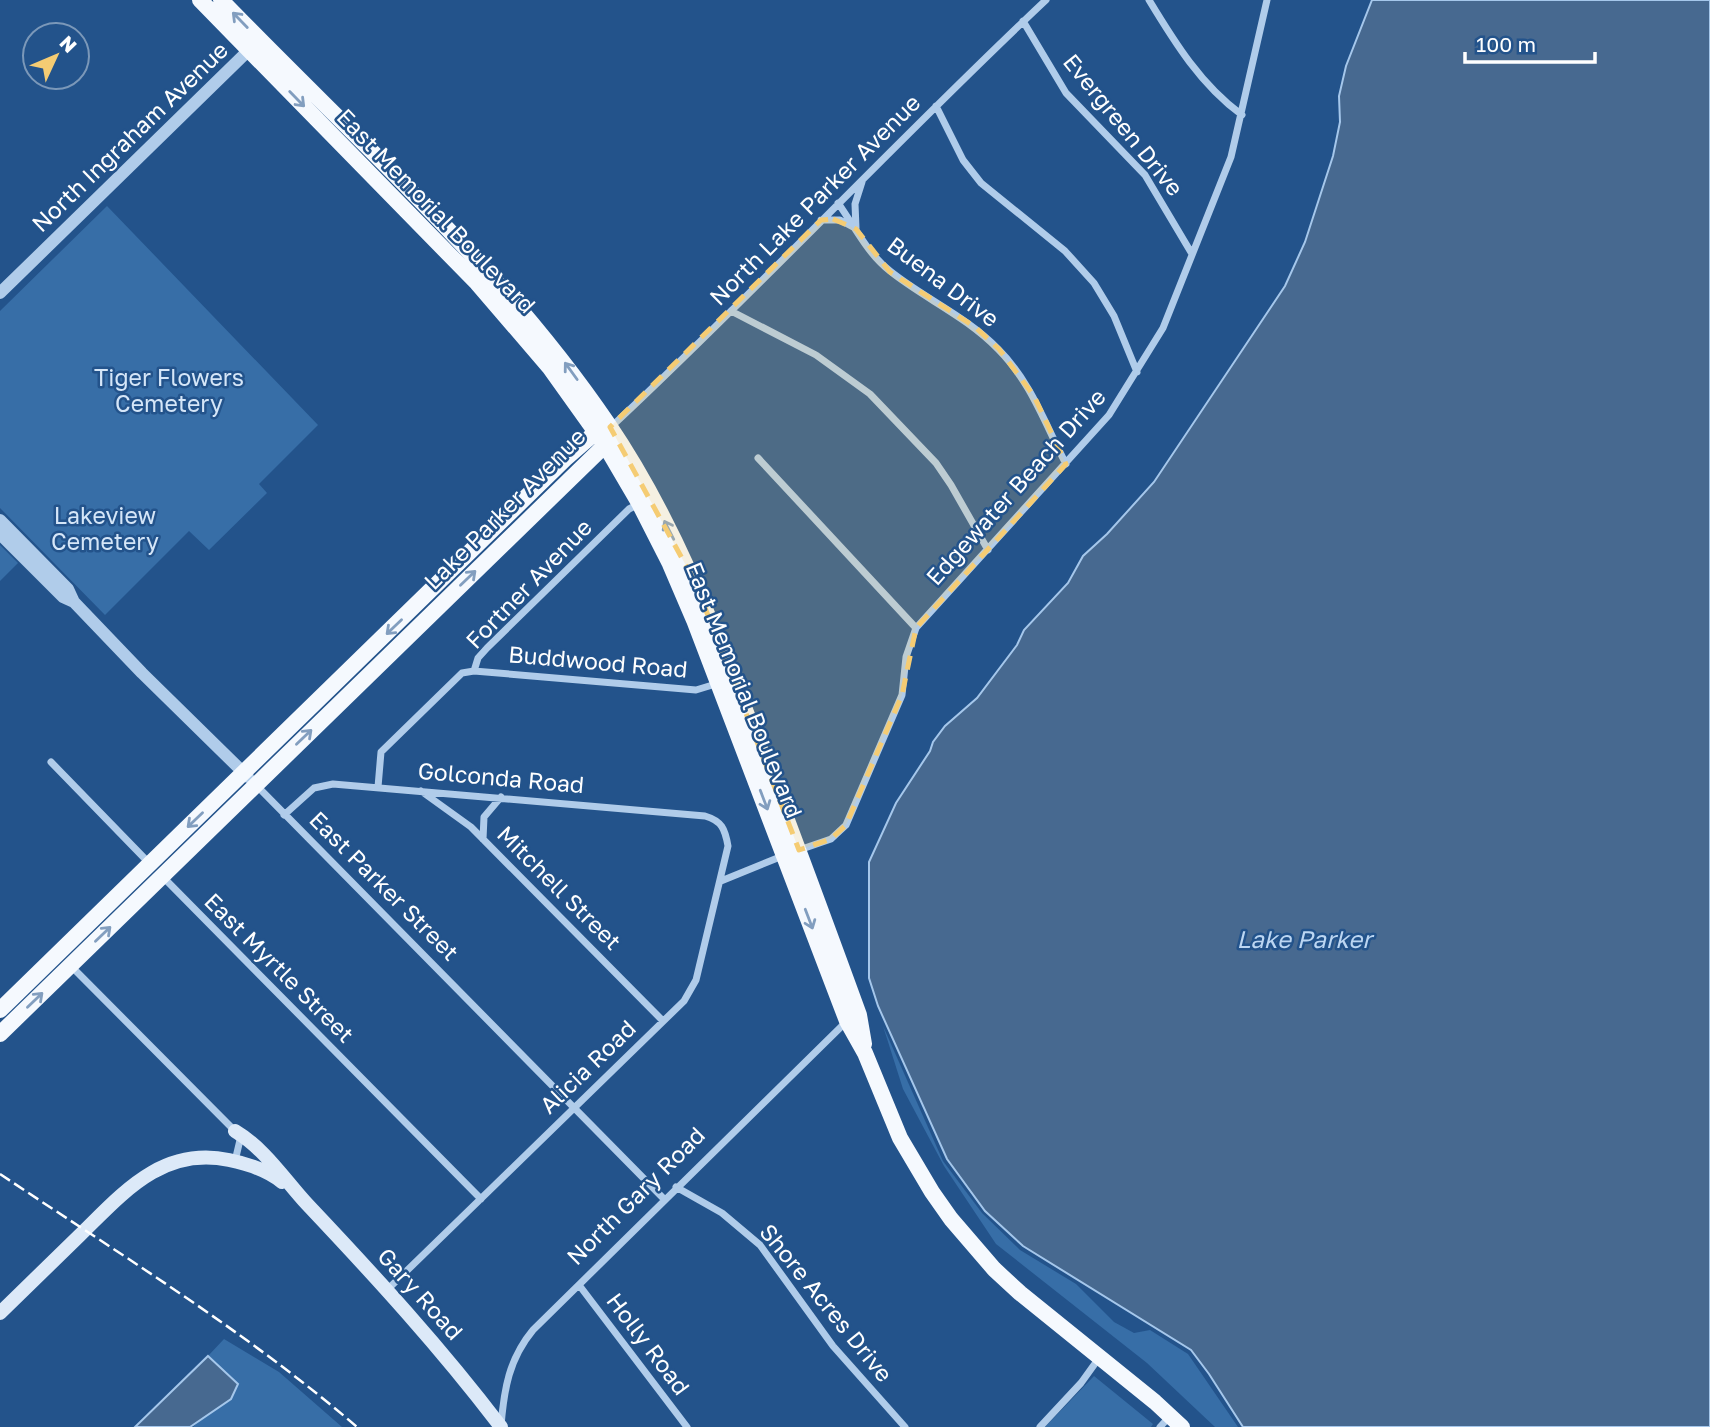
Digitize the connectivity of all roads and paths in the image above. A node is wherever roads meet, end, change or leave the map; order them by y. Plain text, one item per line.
1 (200, 0) edge
2 (221, 0) edge
3 (1046, 0) edge
4 (1149, 0) edge
5 (1267, 0) edge
6 (1023, 21) junction
7 (254, 45) junction
8 (936, 106) junction
9 (1242, 116) junction
10 (863, 177) junction
11 (400, 204) junction
12 (838, 204) junction
13 (436, 218) junction
14 (821, 220) junction
15 (856, 229) junction
16 (1192, 254) junction
17 (0, 293) edge
18 (731, 311) junction
19 (1137, 372) junction
20 (573, 399) junction
21 (604, 435) junction
22 (758, 458) dead end
23 (565, 459) junction
24 (1066, 464) junction
25 (639, 503) junction
26 (0, 520) edge
27 (0, 534) edge
28 (988, 550) junction
29 (74, 602) junction
30 (916, 628) junction
31 (474, 671) junction
32 (719, 683) junction
33 (51, 762) dead end
34 (250, 779) junction
35 (377, 787) junction
36 (420, 790) junction
37 (501, 797) junction
38 (284, 815) junction
39 (722, 825) joint
40 (484, 839) junction
41 (792, 853) junction
42 (150, 864) junction
43 (162, 876) junction
44 (721, 880) junction
45 (58, 953) junction
46 (71, 965) junction
47 (0, 1010) edge
48 (663, 1021) junction
49 (847, 1021) junction
50 (0, 1034) edge
51 (864, 1048) junction
52 (573, 1108) junction
53 (235, 1131) junction
54 (235, 1161) junction
55 (676, 1187) junction
56 (300, 1196) junction
57 (481, 1199) junction
58 (664, 1199) junction
59 (579, 1284) junction
60 (387, 1290) junction
61 (0, 1313) edge
62 (1099, 1357) junction
63 (1171, 1423) edge
64 (501, 1427) edge
65 (687, 1427) edge
66 (905, 1427) edge
67 (1040, 1427) edge

1 - 7 main road, East Memorial Boulevard
7 -> 2 main road, East Memorial Boulevard
3 - 6 street, North Lake Parker Avenue
4 - 9 street
5 - 9 street, Edgewater Beach Drive
6 - 8 street, North Lake Parker Avenue
6 - 16 street, Evergreen Drive
7 -> 11 main road, East Memorial Boulevard
7 - 13 main road, East Memorial Boulevard
7 - 17 street, North Ingraham Avenue
8 - 10 street, North Lake Parker Avenue
8 - 19 street
9 - 16 street, Edgewater Beach Drive
10 - 12 street, North Lake Parker Avenue
10 - 15 street
11 - 13 main road
11 - 20 main road, East Memorial Boulevard
12 - 14 street, North Lake Parker Avenue
12 - 15 street, Buena Drive
21 -> 13 main road, East Memorial Boulevard
14 - 15 street
14 - 18 street, North Lake Parker Avenue
15 - 24 street, Buena Drive
16 - 19 street, Edgewater Beach Drive
18 - 21 street, North Lake Parker Avenue
18 - 28 street
19 - 24 street, Edgewater Beach Drive
20 - 21 main road, East Memorial Boulevard
20 - 23 main road
21 - 23 main road, Lake Parker Avenue
21 - 25 main road, East Memorial Boulevard
34 -> 21 main road, Lake Parker Avenue
41 -> 21 main road, East Memorial Boulevard
22 - 30 street
23 -> 34 main road, Lake Parker Avenue
24 - 28 street, Edgewater Beach Drive
25 - 31 street, Fortner Avenue
25 - 32 main road, East Memorial Boulevard
26 - 29 street, East Parker Street
27 - 29 street, East Parker Street
28 - 30 street, Edgewater Beach Drive
29 - 34 street, East Parker Street
30 - 41 street, Edgewater Beach Drive
31 - 32 street, Buddwood Road
31 - 35 street, Fortner Avenue
32 -> 41 main road, East Memorial Boulevard
33 - 42 street, East Myrtle Street
34 - 38 street, East Parker Street
34 -> 42 main road, Lake Parker Avenue
34 - 43 main road, Lake Parker Avenue
35 - 36 street, Golconda Road
35 - 38 street, Golconda Road
36 - 37 street, Golconda Road
36 - 40 street, Mitchell Street
37 - 39 street, Golconda Road
37 - 40 street
38 - 52 street, East Parker Street
39 - 44 street, Alicia Road
40 - 48 street, Mitchell Street
41 - 44 street, Edgewater Beach Drive
41 -> 49 main road, East Memorial Boulevard
41 - 51 main road, East Memorial Boulevard
42 - 43 street, East Myrtle Street
42 - 45 main road, Lake Parker Avenue
46 -> 43 main road, Lake Parker Avenue
43 - 57 street, East Myrtle Street
44 - 48 street, Alicia Road
45 - 46 street
45 - 47 main road, Lake Parker Avenue
50 -> 46 main road, Lake Parker Avenue
46 - 53 street
48 - 52 street, Alicia Road
49 - 51 main road, East Memorial Boulevard
49 - 55 street, North Gary Road
51 - 62 main road, East Memorial Boulevard
52 - 57 street, Alicia Road
52 - 58 street, East Parker Street
53 - 54 street
53 - 56 main road
54 - 56 main road
54 - 61 main road
55 - 58 street, North Gary Road
55 - 66 street, Shore Acres Drive
56 - 60 main road, Gary Road
57 - 60 street, Alicia Road
58 - 59 street, North Gary Road
59 - 64 street, North Gary Road
59 - 65 street, Holly Road
60 - 64 main road, Gary Road
62 - 63 main road, East Memorial Boulevard
62 - 67 street

